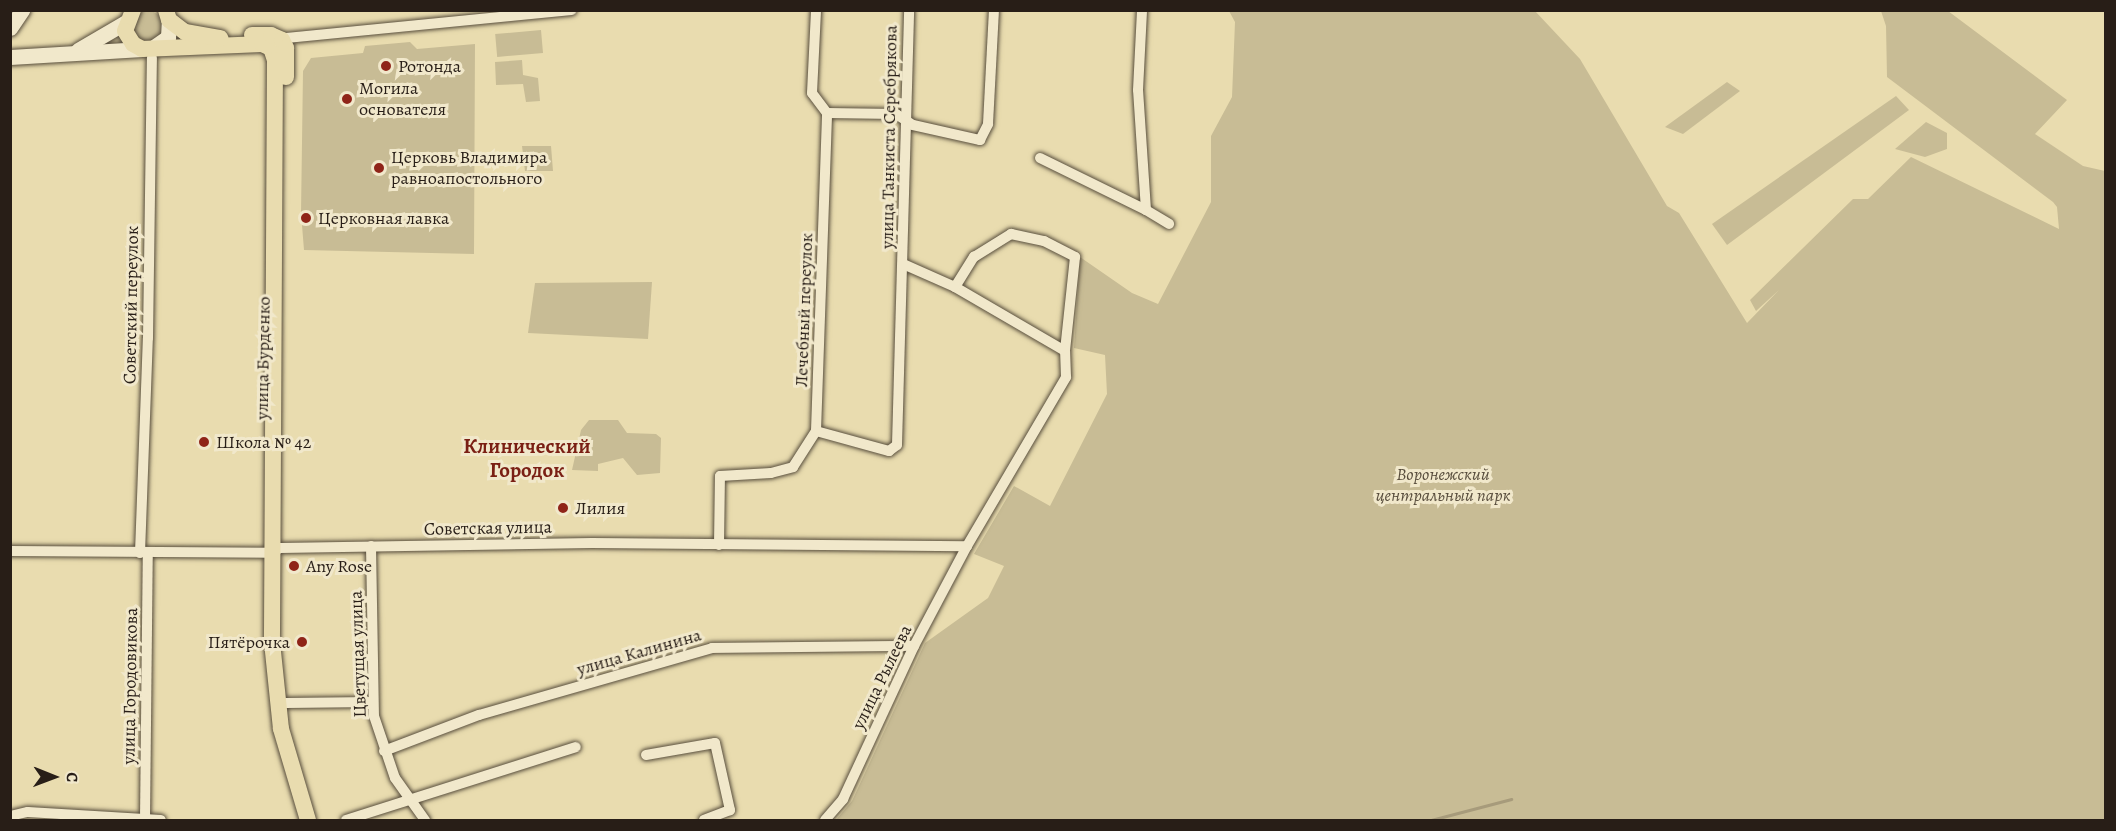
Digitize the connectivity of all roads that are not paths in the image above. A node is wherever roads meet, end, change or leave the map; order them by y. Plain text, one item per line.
1 (22, 10) edge
2 (572, 10) edge
3 (816, 10) edge
4 (909, 10) edge
5 (994, 10) edge
6 (1142, 10) edge
7 (166, 13) edge
8 (129, 16) edge
9 (10, 28) edge
10 (272, 41) junction
11 (76, 51) junction
12 (148, 52) junction
13 (10, 57) edge
14 (827, 113) junction
15 (907, 120) junction
16 (1040, 158) dead end
17 (1146, 210) junction
18 (1169, 224) dead end
19 (903, 264) junction
20 (955, 287) junction
21 (1065, 351) junction
22 (816, 431) junction
23 (719, 545) junction
24 (371, 546) junction
25 (967, 546) junction
26 (275, 550) junction
27 (10, 551) edge
28 (144, 553) junction
29 (914, 646) junction
30 (373, 702) junction
31 (286, 703) junction
32 (576, 747) dead end
33 (384, 751) junction
34 (646, 755) dead end
35 (410, 799) junction
36 (10, 816) edge
37 (145, 819) junction
38 (161, 820) edge
39 (308, 820) edge
40 (317, 820) edge
41 (346, 820) edge
42 (425, 820) edge
43 (704, 820) edge
44 (825, 820) edge

1 - 9 main road
2 - 10 street
3 - 14 street
4 - 15 street, улица Танкиста Серебрякова
5 - 15 street
6 - 17 street
7 - 10 main road
7 - 12 main road
8 - 11 main road
8 - 12 main road
10 - 12 main road
10 - 26 main road, улица Бурденко
11 - 12 main road
11 - 13 main road
12 - 28 street, Советский переулок
14 - 15 street
14 - 22 street, Лечебный переулок
15 - 19 street, улица Танкиста Серебрякова
16 - 17 street
17 - 18 street
19 - 20 street, улица Танкиста Серебрякова
19 - 22 street, улица Танкиста Серебрякова
20 - 21 street, улица Танкиста Серебрякова
20 - 21 street
21 - 25 street
22 - 23 street
23 - 24 street, Советская улица
23 - 25 street, Советская улица
24 - 26 street, Советская улица
24 - 30 street, Цветущая улица
25 - 29 street, улица Рылеева
26 - 28 street, Советская улица
26 - 31 main road, улица Бурденко
26 - 39 main road, улица Бурденко
27 - 28 street, Советская улица
28 - 37 street, улица Городовикова
29 - 33 street, улица Калинина
29 - 44 street, улица Рылеева
30 - 31 street
30 - 33 street, Цветущая улица
31 - 40 main road, улица Бурденко
32 - 35 street
33 - 35 street, Цветущая улица
34 - 43 street
35 - 41 street
35 - 42 street, Цветущая улица
36 - 37 street
37 - 38 street

